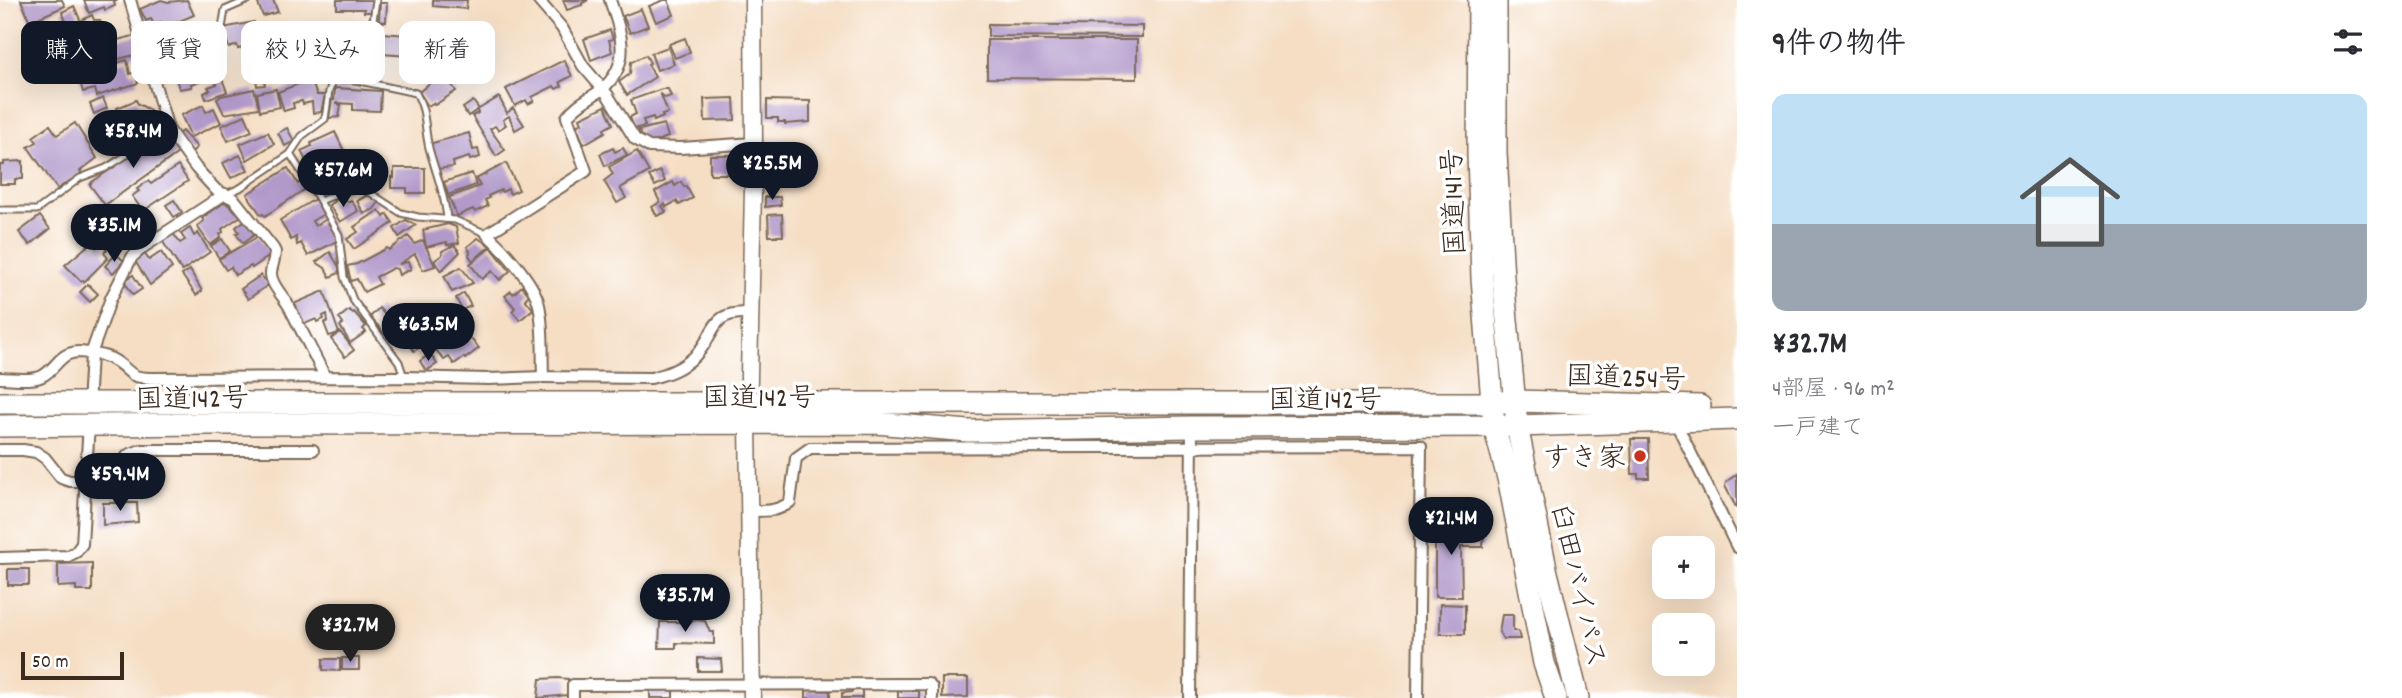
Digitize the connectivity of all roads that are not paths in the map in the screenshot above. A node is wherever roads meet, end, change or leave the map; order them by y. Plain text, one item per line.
1 (130, 0) edge
2 (248, 0) edge
3 (376, 0) edge
4 (538, 0) edge
5 (610, 0) edge
6 (754, 0) edge
7 (1479, 0) edge
8 (1496, 0) edge
9 (136, 21) edge
10 (223, 21) edge
11 (373, 21) edge
12 (155, 84) edge
13 (332, 84) edge
14 (374, 84) edge
15 (602, 89) junction
16 (168, 129) junction
17 (754, 143) junction
18 (290, 154) junction
19 (225, 194) junction
20 (320, 201) junction
21 (0, 210) edge
22 (447, 219) junction
23 (487, 234) junction
24 (750, 313) junction
25 (91, 354) junction
26 (325, 377) junction
27 (404, 377) junction
28 (543, 377) junction
29 (0, 378) edge
30 (1514, 401) junction
31 (88, 402) junction
32 (0, 403) edge
33 (1492, 403) junction
34 (1737, 406) edge
35 (748, 413) junction
36 (1737, 419) edge
37 (1675, 420) junction
38 (0, 426) edge
39 (89, 426) junction
40 (1494, 426) junction
41 (1517, 426) junction
42 (1191, 437) junction
43 (0, 450) edge
44 (313, 450) dead end
45 (85, 481) junction
46 (749, 511) junction
47 (1737, 547) edge
48 (0, 558) edge
49 (752, 691) edge
50 (573, 698) edge
51 (932, 698) edge
52 (1190, 698) edge
53 (1418, 698) edge
54 (1556, 698) edge
55 (1578, 698) edge

1 - 9 street
2 - 10 lane
3 - 11 lane
4 - 15 street
5 - 15 street
6 - 17 street
7 - 33 highway, 国道141号
8 - 30 highway, 国道141号
12 - 16 street
13 - 18 lane
14 - 22 lane
15 - 17 street
15 - 23 street
16 - 19 street
16 - 21 lane
17 - 24 street
18 - 19 lane
18 - 20 lane
19 - 25 street
19 - 26 street
20 - 22 lane
20 - 27 lane
22 - 23 lane
23 - 28 street
24 - 28 street
24 - 35 street
25 - 26 street
25 - 29 street
25 - 31 street
26 - 27 street
27 - 28 street
30 - 33 highway, 国道142号
30 - 34 highway, 国道254号
30 - 41 highway, 臼田バイパス
31 - 32 highway, 国道142号
31 - 35 highway, 国道142号
31 - 39 street
33 - 35 highway, 国道142号
33 - 40 highway, 臼田バイパス
35 - 39 highway, 国道142号
35 - 42 highway, 国道142号
35 - 46 street
36 - 37 highway, 国道254号
37 - 41 highway, 国道254号
37 - 47 street
38 - 39 highway, 国道142号
39 - 45 street
40 - 41 highway, 国道142号
40 - 42 highway, 国道142号
40 - 54 highway, 臼田バイパス
41 - 55 highway, 臼田バイパス
42 - 46 street
42 - 52 street
42 - 53 street
43 - 45 street
44 - 45 street
45 - 48 street
46 - 49 street
49 - 50 street
49 - 51 street

